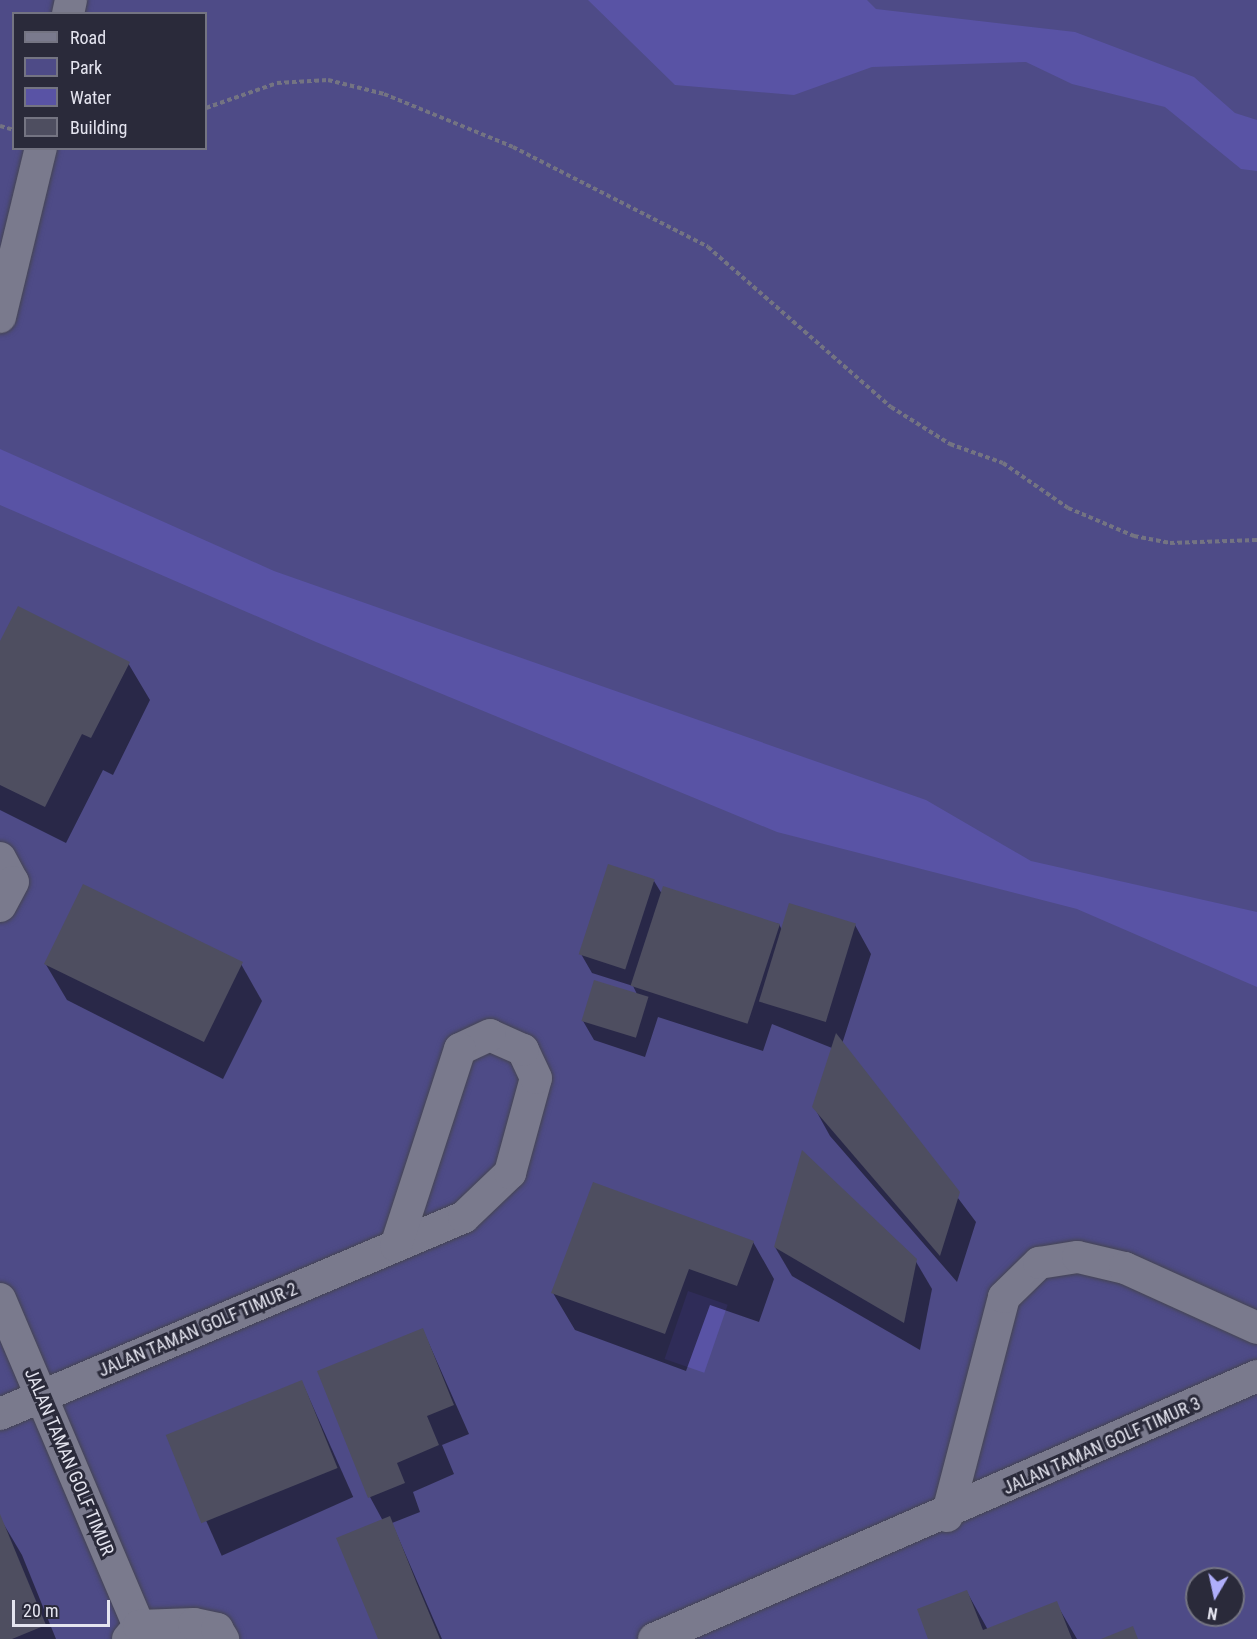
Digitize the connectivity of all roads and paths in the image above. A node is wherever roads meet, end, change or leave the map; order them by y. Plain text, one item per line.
1 (207, 108) edge
2 (40, 150) edge
3 (0, 317) edge
4 (1257, 540) edge
5 (0, 858) edge
6 (0, 906) edge
7 (396, 1246) junction
8 (0, 1299) edge
9 (1257, 1328) edge
10 (1257, 1376) edge
11 (41, 1397) junction
12 (0, 1414) edge
13 (947, 1516) junction
14 (133, 1632) edge
15 (223, 1639) edge
16 (654, 1639) edge

1 - 4 path
2 - 3 street
5 - 6 street
7 - 7 street, JALAN TAMAN GOLF TIMUR 2
7 - 11 street, JALAN TAMAN GOLF TIMUR 2
8 - 11 street, JALAN TAMAN GOLF TIMUR
9 - 13 street
10 - 13 street, JALAN TAMAN GOLF TIMUR 3
11 - 12 street, JALAN TAMAN GOLF TIMUR 2
11 - 14 street, JALAN TAMAN GOLF TIMUR
13 - 16 street, JALAN TAMAN GOLF TIMUR 3
14 - 15 street, JALAN TAMAN GOLF TIMUR

